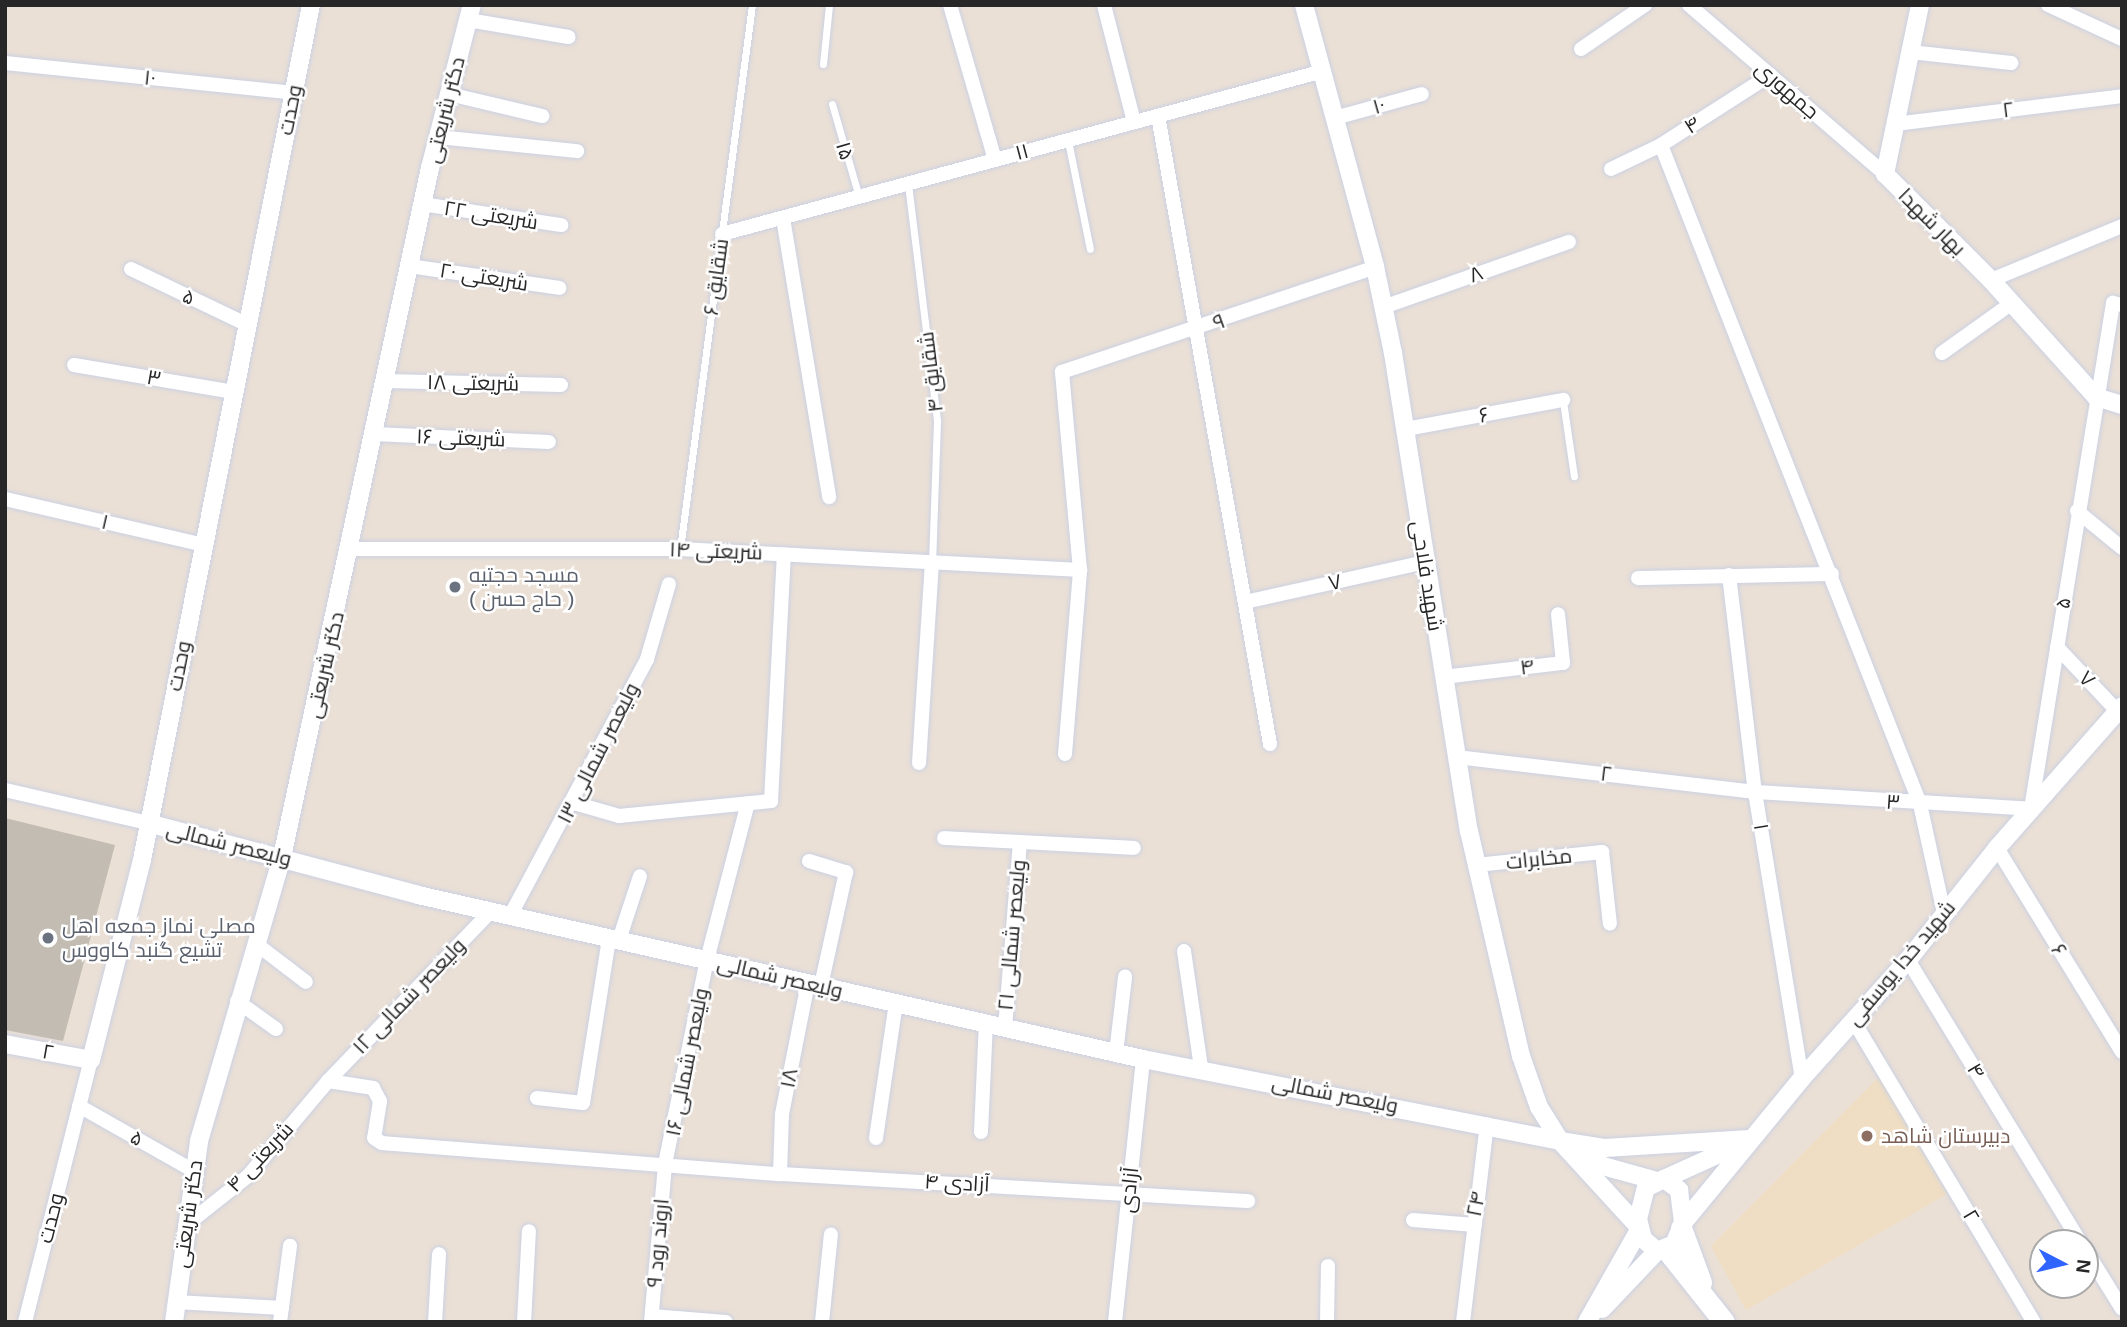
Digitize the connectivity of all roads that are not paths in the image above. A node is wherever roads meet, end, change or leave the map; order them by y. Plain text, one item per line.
1 (311, 5) edge
2 (752, 5) edge
3 (829, 5) edge
4 (950, 5) edge
5 (1104, 5) edge
6 (1304, 5) edge
7 (1645, 5) edge
8 (1920, 5) edge
9 (2048, 5) edge
10 (1690, 6) edge
11 (470, 13) edge
12 (569, 37) dead end
13 (2122, 39) edge
14 (1581, 49) dead end
15 (1910, 52) junction
16 (5, 63) edge
17 (2011, 63) dead end
18 (822, 65) dead end
19 (1323, 71) junction
20 (1770, 75) junction
21 (294, 93) junction
22 (449, 94) junction
23 (1422, 94) dead end
24 (2122, 96) edge
25 (832, 104) dead end
26 (1158, 116) junction
27 (542, 117) dead end
28 (1335, 118) junction
29 (1134, 122) junction
30 (1895, 124) junction
31 (438, 137) junction
32 (1068, 140) junction
33 (1661, 145) junction
34 (577, 150) dead end
35 (995, 160) junction
36 (1611, 169) dead end
37 (1885, 174) junction
38 (908, 183) junction
39 (859, 197) junction
40 (422, 204) junction
41 (783, 218) junction
42 (561, 226) dead end
43 (2122, 226) edge
44 (722, 234) junction
45 (1569, 242) dead end
46 (1090, 249) dead end
47 (409, 266) junction
48 (1375, 267) junction
49 (131, 269) dead end
50 (1991, 280) junction
51 (559, 288) dead end
52 (2012, 303) junction
53 (2122, 304) edge
54 (1383, 307) junction
55 (248, 325) junction
56 (1196, 330) junction
57 (1942, 353) dead end
58 (74, 365) dead end
59 (384, 381) junction
60 (561, 385) dead end
61 (234, 392) junction
62 (2096, 397) junction
63 (1563, 400) joint
64 (2122, 405) edge
65 (1406, 429) junction
66 (374, 434) junction
67 (549, 442) dead end
68 (1574, 476) dead end
69 (829, 497) dead end
70 (5, 499) edge
71 (2077, 512) junction
72 (204, 545) junction
73 (2122, 548) edge
74 (352, 549) junction
75 (680, 549) junction
76 (784, 554) junction
77 (932, 562) junction
78 (1425, 562) junction
79 (1080, 570) junction
80 (1832, 574) junction
81 (1729, 575) junction
82 (1638, 578) dead end
83 (669, 584) dead end
84 (1245, 602) junction
85 (1558, 614) dead end
86 (2057, 647) junction
87 (1443, 677) junction
88 (2120, 708) edge
89 (1270, 744) dead end
90 (1065, 754) dead end
91 (1457, 757) junction
92 (919, 764) dead end
93 (5, 790) edge
94 (1755, 792) junction
95 (573, 803) junction
96 (748, 803) junction
97 (1920, 804) junction
98 (2031, 809) junction
99 (148, 823) junction
100 (944, 838) dead end
101 (1020, 843) junction
102 (1134, 848) dead end
103 (1997, 848) junction
104 (282, 858) junction
105 (809, 861) dead end
106 (1476, 865) junction
107 (640, 876) dead end
108 (491, 912) junction
109 (1944, 913) junction
110 (510, 916) junction
111 (1610, 924) dead end
112 (614, 939) junction
113 (255, 943) junction
114 (1184, 951) dead end
115 (707, 960) junction
116 (1908, 960) junction
117 (1125, 977) dead end
118 (306, 982) dead end
119 (814, 985) junction
120 (237, 1001) junction
121 (896, 1003) junction
122 (1853, 1020) junction
123 (986, 1023) junction
124 (1005, 1028) junction
125 (276, 1029) dead end
126 (5, 1044) edge
127 (2122, 1052) edge
128 (1116, 1053) junction
129 (1143, 1059) junction
130 (91, 1060) junction
131 (1201, 1068) junction
132 (1802, 1078) junction
133 (328, 1081) junction
134 (537, 1098) dead end
135 (79, 1106) junction
136 (1487, 1124) junction
137 (982, 1132) dead end
138 (876, 1138) dead end
139 (1750, 1139) junction
140 (1560, 1141) junction
141 (665, 1164) junction
142 (194, 1171) junction
143 (780, 1174) junction
144 (1659, 1179) junction
145 (1129, 1192) junction
146 (1248, 1201) dead end
147 (1413, 1220) dead end
148 (1475, 1225) junction
149 (185, 1226) junction
150 (1682, 1226) junction
151 (1639, 1228) junction
152 (2073, 1229) edge
153 (529, 1231) dead end
154 (831, 1234) dead end
155 (290, 1246) dead end
156 (1662, 1250) junction
157 (439, 1254) dead end
158 (1328, 1266) dead end
159 (2099, 1272) edge
160 (1705, 1294) junction
161 (176, 1302) junction
162 (2122, 1309) edge
163 (281, 1315) edge
164 (651, 1319) edge
165 (25, 1322) edge
166 (174, 1322) edge
167 (435, 1322) edge
168 (524, 1322) edge
169 (726, 1322) edge
170 (822, 1322) edge
171 (1115, 1322) edge
172 (1327, 1322) edge
173 (1463, 1322) edge
174 (1588, 1322) edge
175 (1724, 1322) edge
176 (2034, 1322) edge

1 - 21 street, وحدت
2 - 44 lane, شقایق ۶
3 - 18 lane
4 - 35 street
5 - 29 street
6 - 19 street, شهید فلاحی
7 - 14 street
8 - 15 street, بهار شهدا
9 - 13 street
10 - 20 street, جمهوری
11 - 12 street
11 - 22 street, دکتر شریعتی
15 - 17 street
15 - 30 street, بهار شهدا
16 - 21 street, ۱۰
19 - 26 street, ۱۱
19 - 28 street, شهید فلاحی
20 - 33 street, ۴
20 - 37 street, جمهوری
21 - 55 street, وحدت
22 - 27 street
22 - 31 street, دکتر شریعتی
23 - 28 street, ۱۰
24 - 30 street, ۲
25 - 39 lane, ۱۵
26 - 29 street, ۱۱
26 - 56 street
28 - 48 street, شهید فلاحی
29 - 32 street, ۱۱
30 - 37 street, بهار شهدا
31 - 34 street
31 - 40 street, دکتر شریعتی
32 - 35 street, ۱۱
32 - 46 lane
33 - 36 street, ۴
33 - 80 street
35 - 38 street, ۱۱
37 - 50 street, بهار شهدا
38 - 39 street, ۱۱
38 - 77 lane, شقایق ۴
39 - 41 street, ۱۱
40 - 42 street, شریعتی ۲۲
40 - 47 street, دکتر شریعتی
41 - 44 street, ۱۱
41 - 69 street
43 - 50 street
44 - 75 lane, شقایق ۶
45 - 54 street, ۸
47 - 51 street, شریعتی ۲۰
47 - 59 street, دکتر شریعتی
48 - 54 street, شهید فلاحی
48 - 56 street, ۹
49 - 55 street, ۵
50 - 52 street, بهار شهدا
52 - 57 street
52 - 62 street, بهار شهدا
53 - 62 street, ۵
54 - 65 street, شهید فلاحی
55 - 61 street, وحدت
56 - 79 street, ۹
56 - 84 street
58 - 61 street, ۳
59 - 60 street, شریعتی ۱۸
59 - 66 street, دکتر شریعتی
61 - 72 street, وحدت
62 - 64 street
62 - 71 street, ۵
63 - 65 street, ۶
63 - 68 lane
65 - 78 street, شهید فلاحی
66 - 67 street, شریعتی ۱۶
66 - 74 street, دکتر شریعتی
70 - 72 street, ۱
71 - 73 street
71 - 86 street, ۵
72 - 99 street, وحدت
74 - 75 street, شریعتی ۱۴
74 - 104 street, دکتر شریعتی
75 - 76 street, شریعتی ۱۴
76 - 77 street, شریعتی ۱۴
76 - 96 street
77 - 79 street, شریعتی ۱۴
77 - 92 street
78 - 84 street, ۷
78 - 87 street, شهید فلاحی
79 - 90 street
80 - 81 street
80 - 97 street
81 - 82 street
81 - 94 street, ۱
83 - 95 street, ولیعصر شمالی ۱۳
84 - 89 street
85 - 87 street, ۴
86 - 88 street, ۷
86 - 98 street, ۵
87 - 91 street, شهید فلاحی
88 - 98 street, شهید خدا یوسفی
91 - 94 street, ۲
91 - 106 street, شهید فلاحی
93 - 99 street, ولیعصر شمالی
94 - 97 street, ۳
94 - 132 street, ۱
95 - 96 street
95 - 110 street, ولیعصر شمالی ۱۳
96 - 115 street, ولیعصر شمالی ۱۶
97 - 98 street, ۳
97 - 109 street
98 - 103 street, شهید خدا یوسفی
99 - 104 street, ولیعصر شمالی
99 - 130 street, وحدت
100 - 101 street
101 - 102 street
101 - 124 street, ولیعصر شمالی ۲۱
103 - 109 street, شهید خدا یوسفی
103 - 127 street, ۶
104 - 108 street, ولیعصر شمالی
104 - 113 street, دکتر شریعتی
105 - 119 street, ۱۸
106 - 111 street, مخابرات
106 - 140 street, شهید فلاحی
107 - 112 street
108 - 110 street, ولیعصر شمالی
108 - 133 street, ولیعصر شمالی ۱۲
109 - 116 street, شهید خدا یوسفی
110 - 112 street, ولیعصر شمالی
112 - 115 street, ولیعصر شمالی
112 - 134 street
113 - 118 street
113 - 120 street, دکتر شریعتی
114 - 131 street
115 - 119 street, ولیعصر شمالی
115 - 141 street, ولیعصر شمالی ۱۶
116 - 122 street, شهید خدا یوسفی
116 - 152 street, ۴
117 - 128 street
119 - 121 street, ولیعصر شمالی
119 - 143 street, ۱۸
120 - 125 street
120 - 142 street, دکتر شریعتی
121 - 123 street, ولیعصر شمالی
121 - 138 street
122 - 132 street, شهید خدا یوسفی
122 - 176 street, ۲
123 - 124 street, ولیعصر شمالی
123 - 137 street
124 - 128 street, ولیعصر شمالی
126 - 130 street, ۲
128 - 129 street, ولیعصر شمالی
129 - 131 street, ولیعصر شمالی
129 - 145 street, آزادی
130 - 135 street, وحدت
131 - 136 street, ولیعصر شمالی
132 - 139 street, شهید خدا یوسفی
133 - 141 street, آزادی ۴
133 - 149 street, شریعتی ۴
135 - 142 street, ۵
135 - 165 street, وحدت
136 - 140 street, ولیعصر شمالی
136 - 148 street, ۲۴
139 - 140 street
139 - 144 street
139 - 150 street, شهید خدا یوسفی
140 - 144 street
140 - 151 street, شهید فلاحی
141 - 143 street, آزادی ۴
141 - 164 street, اروند رود ۹
142 - 149 street, دکتر شریعتی
143 - 145 street, آزادی ۴
144 - 150 street
144 - 151 street
145 - 146 street, آزادی ۴
145 - 171 street, آزادی
147 - 148 street, ۲۴
148 - 173 street
149 - 161 street, دکتر شریعتی
150 - 156 street, شهید خدا یوسفی
150 - 160 main road
151 - 156 street, شهید فلاحی
151 - 174 street
153 - 168 street
154 - 170 street
155 - 163 street
156 - 160 main road
156 - 174 street, شهید خدا یوسفی
157 - 167 street
158 - 172 street
159 - 162 street
160 - 175 main road
161 - 163 street
161 - 166 street, دکتر شریعتی
164 - 169 street

